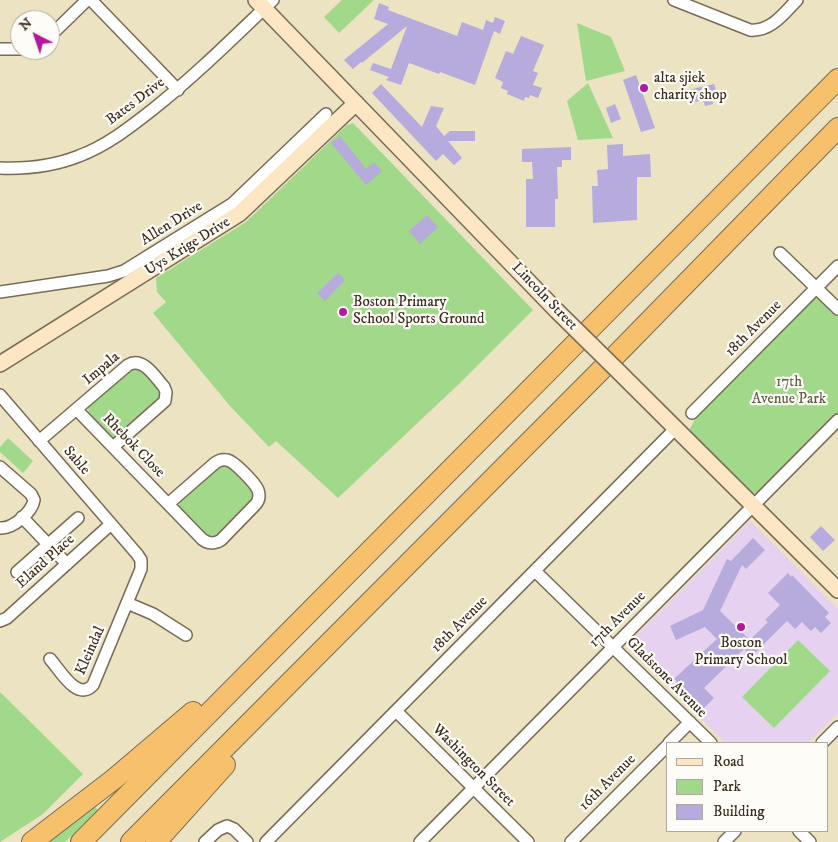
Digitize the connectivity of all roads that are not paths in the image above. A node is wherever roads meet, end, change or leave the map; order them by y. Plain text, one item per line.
1 (89, 0) edge
2 (674, 0) edge
3 (797, 0) edge
4 (265, 3) edge
5 (60, 27) edge
6 (838, 79) edge
7 (178, 90) junction
8 (356, 103) junction
9 (326, 114) dead end
10 (838, 128) edge
11 (0, 168) edge
12 (780, 253) dead end
13 (838, 266) edge
14 (816, 288) junction
15 (0, 292) edge
16 (838, 309) edge
17 (0, 364) edge
18 (0, 395) edge
19 (77, 410) junction
20 (692, 413) dead end
21 (838, 420) edge
22 (676, 428) junction
23 (39, 441) junction
24 (113, 447) junction
25 (0, 467) edge
26 (168, 504) junction
27 (754, 506) junction
28 (22, 517) junction
29 (78, 518) dead end
30 (111, 524) junction
31 (0, 528) edge
32 (48, 544) junction
33 (130, 546) joint
34 (67, 564) junction
35 (535, 571) junction
36 (16, 572) dead end
37 (836, 583) edge
38 (127, 603) junction
39 (0, 621) edge
40 (338, 633) junction
41 (186, 635) dead end
42 (277, 646) junction
43 (613, 647) junction
44 (50, 659) dead end
45 (396, 710) junction
46 (690, 722) junction
47 (838, 727) edge
48 (670, 742) edge
49 (709, 742) edge
50 (823, 742) edge
51 (666, 746) edge
52 (474, 788) junction
53 (734, 832) edge
54 (799, 832) edge
55 (32, 842) edge
56 (81, 842) edge
57 (131, 842) edge
58 (156, 842) edge
59 (205, 842) edge
60 (247, 842) edge
61 (266, 842) edge
62 (420, 842) edge
63 (528, 842) edge
64 (571, 842) edge
65 (724, 842) edge
66 (810, 842) edge

1 - 5 street
1 - 7 street
2 - 3 street
4 - 7 street, Bates Drive
4 - 8 street, Lincoln Street
6 - 42 highway
7 - 11 street, Bates Drive
8 - 17 street, Uys Krige Drive
8 - 22 street, Lincoln Street, bridge
9 - 15 street, Allen Drive
10 - 40 highway
12 - 14 street
13 - 14 street, 18th Avenue
14 - 16 street
14 - 20 street, 18th Avenue
18 - 23 street, Sable
19 - 23 street, Impala
19 - 24 street, Rhebok Close
19 - 24 street, Impala
21 - 27 street, 17th Avenue
22 - 27 street, Lincoln Street
22 - 35 street, 18th Avenue
23 - 30 street, Sable
24 - 26 street, Rhebok Close
25 - 28 street
26 - 26 street, Rhebok Close
27 - 37 street, Lincoln Street
27 - 43 street, 17th Avenue
28 - 31 street
28 - 32 street
29 - 32 street
30 - 33 street, Sable
30 - 34 street, Eland Place
32 - 34 street
32 - 36 street
33 - 38 street, Kleindal
34 - 39 street, Eland Place
35 - 43 street, Gladstone Avenue
35 - 45 street, 18th Avenue
38 - 41 street
38 - 44 street, Kleindal
40 - 57 highway
40 - 58 highway
42 - 55 highway
42 - 56 highway
43 - 46 street, Gladstone Avenue
43 - 52 street, 17th Avenue
45 - 52 street, Washington Street
45 - 61 street, 18th Avenue
46 - 48 street, 16th Avenue
46 - 49 street, Gladstone Avenue
47 - 50 street
51 - 64 street, 16th Avenue
52 - 62 street, 17th Avenue
52 - 63 street, Washington Street
53 - 65 street
54 - 66 street
59 - 60 street

